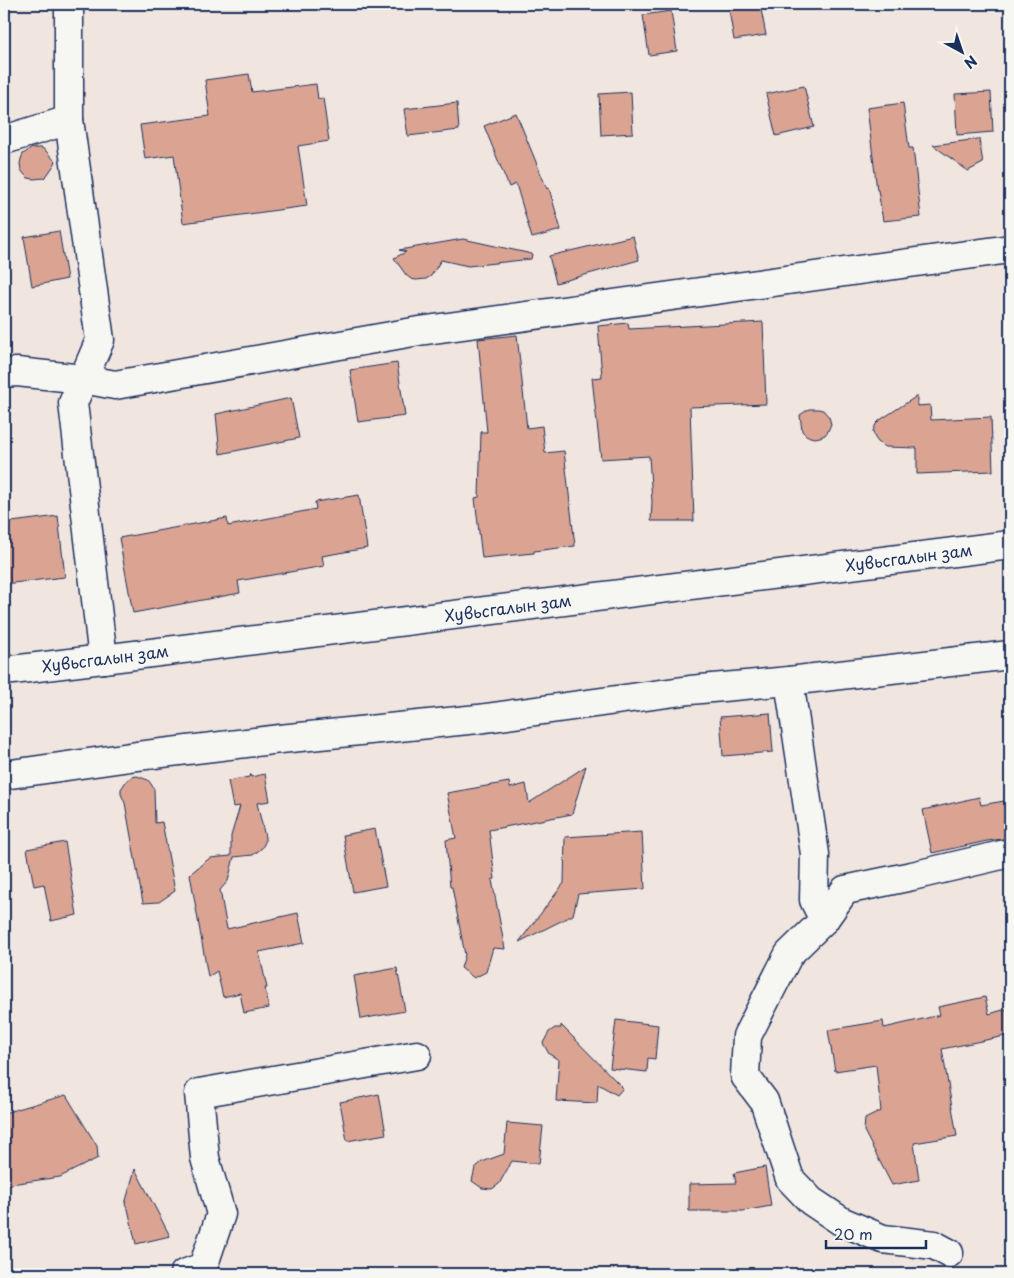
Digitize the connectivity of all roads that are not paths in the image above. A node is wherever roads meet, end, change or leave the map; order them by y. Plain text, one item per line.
1 (69, 4) edge
2 (69, 120) junction
3 (4, 140) edge
4 (1010, 249) edge
5 (4, 373) edge
6 (83, 379) junction
7 (1010, 545) edge
8 (1010, 655) edge
9 (103, 660) junction
10 (4, 671) edge
11 (789, 681) junction
12 (4, 775) edge
13 (1010, 853) edge
14 (824, 920) junction
15 (417, 1055) dead end
16 (949, 1253) dead end
17 (184, 1274) edge

1 - 2 street
2 - 3 street
2 - 6 street
4 - 6 street
5 - 6 street
6 - 9 street
7 - 9 street, Хувьсгалын зам
8 - 11 street
9 - 10 street, Хувьсгалын зам
11 - 12 street
11 - 14 street
13 - 14 street
14 - 16 street
15 - 17 street

